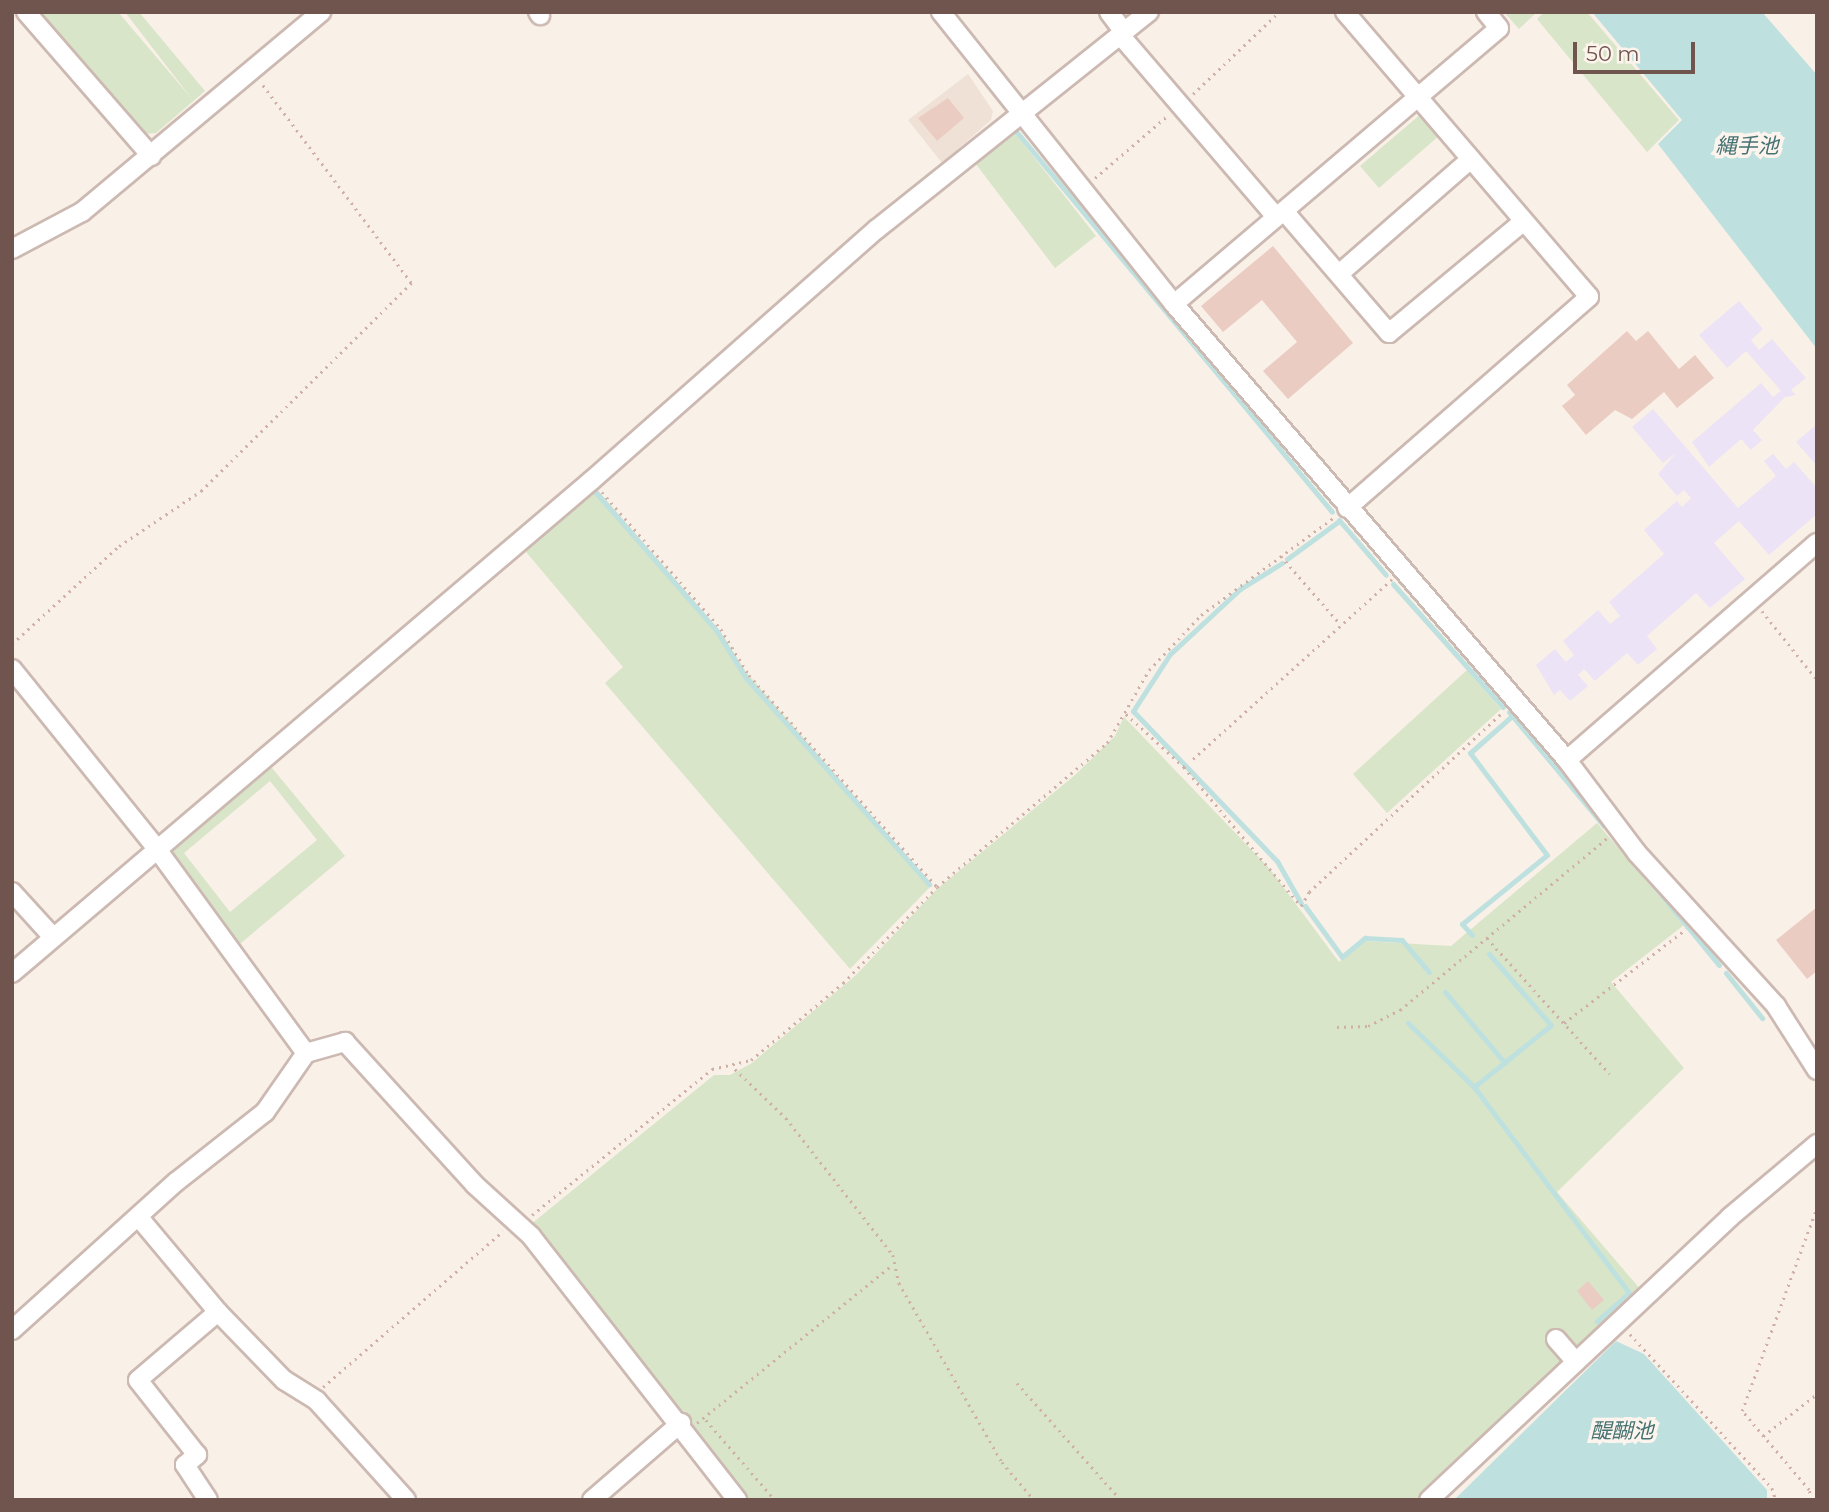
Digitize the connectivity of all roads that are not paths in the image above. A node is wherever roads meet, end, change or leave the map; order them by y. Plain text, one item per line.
1 (26, 12) edge
2 (321, 12) edge
3 (1109, 12) edge
4 (1149, 12) edge
5 (1345, 12) edge
6 (1486, 12) edge
7 (944, 13) edge
8 (1123, 34) junction
9 (1418, 96) junction
10 (1021, 113) junction
11 (151, 156) junction
12 (1471, 159) junction
13 (1280, 214) junction
14 (1524, 221) junction
15 (12, 249) edge
16 (1339, 274) junction
17 (1174, 304) junction
18 (1347, 508) junction
19 (1817, 543) edge
20 (12, 669) edge
21 (1567, 760) junction
22 (157, 849) junction
23 (12, 892) edge
24 (53, 937) junction
25 (12, 973) edge
26 (306, 1053) junction
27 (1817, 1070) edge
28 (1817, 1144) edge
29 (141, 1220) junction
30 (218, 1312) junction
31 (12, 1330) edge
32 (1556, 1339) dead end
33 (1576, 1362) junction
34 (683, 1425) junction
35 (208, 1500) edge
36 (405, 1500) edge
37 (592, 1500) edge
38 (737, 1500) edge
39 (1429, 1500) edge

1 - 11 street
2 - 11 street
3 - 8 street
4 - 8 street
5 - 9 street
6 - 9 street
7 - 10 street
8 - 10 street
8 - 13 street
9 - 12 street
9 - 13 street
10 - 17 street
10 - 22 street
11 - 15 street
12 - 14 street
12 - 16 street
13 - 16 street
13 - 17 street
14 - 16 street
14 - 18 street
17 - 18 street
18 - 21 street
19 - 21 street
20 - 22 street
21 - 27 street
22 - 24 street
22 - 26 street
23 - 24 street
24 - 25 street
26 - 29 street
26 - 34 street
28 - 33 street
29 - 30 street
29 - 31 street
30 - 35 street
30 - 36 street
32 - 33 street
33 - 39 street
34 - 37 street
34 - 38 street

